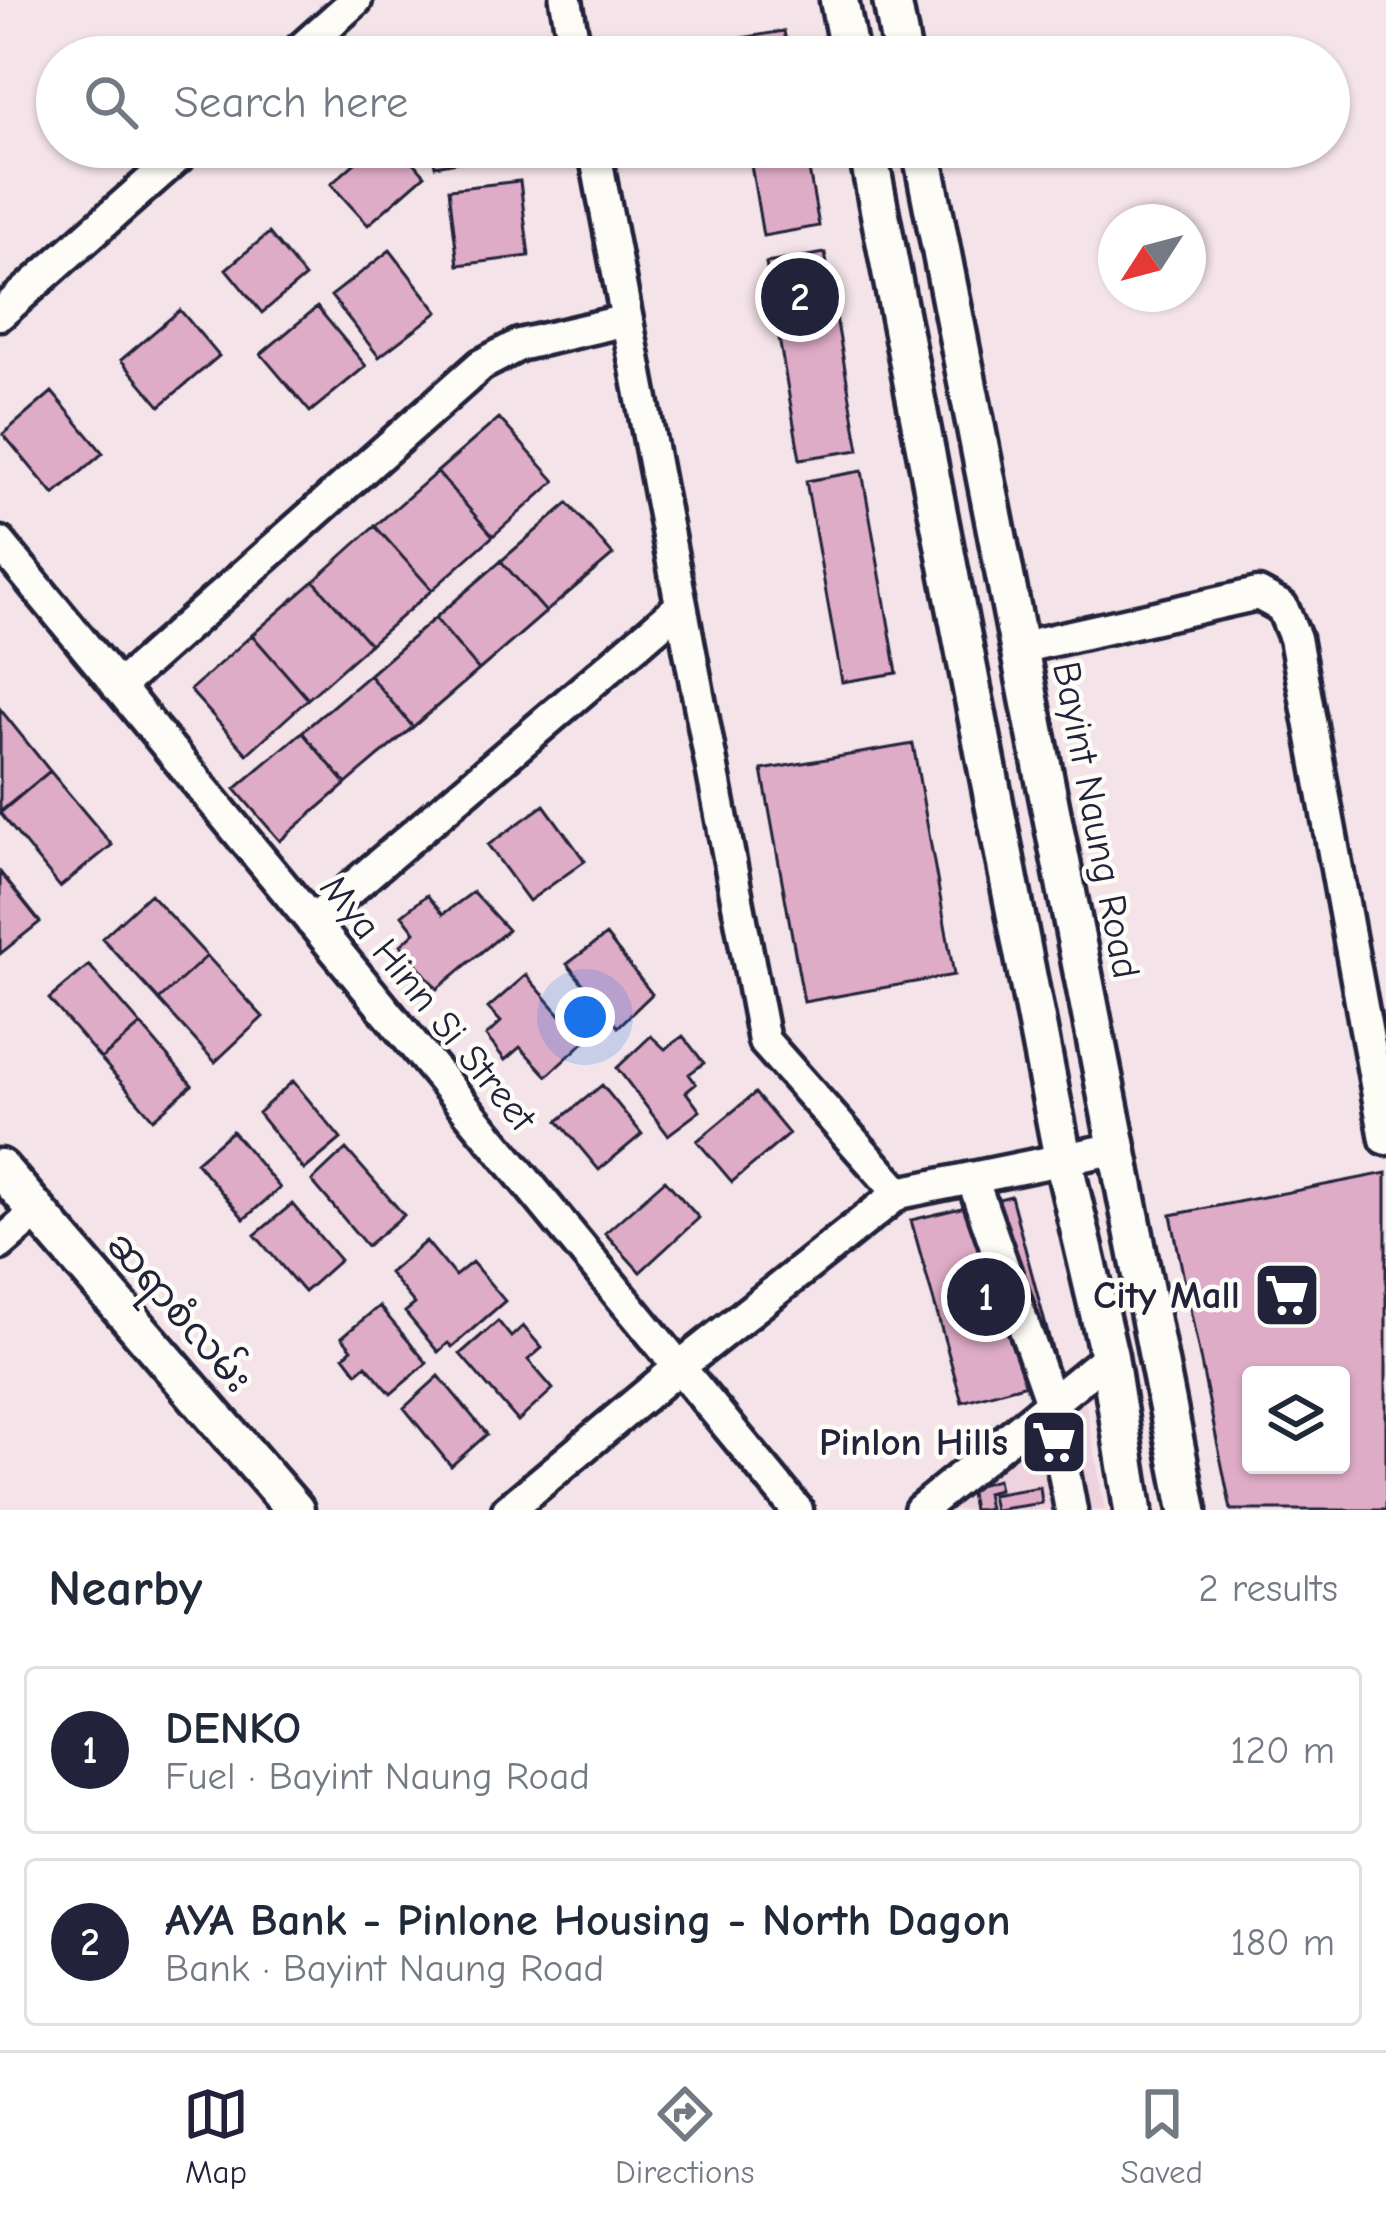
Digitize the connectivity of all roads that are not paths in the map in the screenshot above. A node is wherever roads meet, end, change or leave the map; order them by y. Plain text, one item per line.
1 (356, 0) edge
2 (566, 0) edge
3 (838, 0) edge
4 (892, 0) edge
5 (316, 36) edge
6 (572, 36) edge
7 (846, 36) edge
8 (899, 36) edge
9 (165, 168) edge
10 (598, 168) edge
11 (871, 168) edge
12 (925, 168) edge
13 (0, 314) edge
14 (626, 320) junction
15 (0, 543) edge
16 (681, 606) junction
17 (1018, 648) junction
18 (118, 687) junction
19 (312, 922) junction
20 (1386, 1139) edge
21 (1118, 1148) junction
22 (1063, 1159) junction
23 (0, 1168) edge
24 (972, 1178) junction
25 (899, 1193) junction
26 (37, 1212) junction
27 (0, 1244) edge
28 (1152, 1318) junction
29 (1108, 1353) junction
30 (1160, 1359) junction
31 (678, 1368) junction
32 (1051, 1403) junction
33 (295, 1510) edge
34 (508, 1510) edge
35 (797, 1510) edge
36 (920, 1510) edge
37 (1071, 1510) edge
38 (1133, 1510) edge
39 (1188, 1510) edge

1 - 5 street
2 - 6 street
3 - 7 main road
4 - 8 main road
9 - 13 street
10 - 14 street
11 - 22 main road
12 - 17 main road, Bayint Naung Road
14 - 16 street
14 - 18 street
15 - 18 street, Mya Hinn Si Street
16 - 19 street
16 - 25 street
17 - 20 street
17 - 21 main road, Bayint Naung Road
18 - 19 street, Mya Hinn Si Street
19 - 31 street, Mya Hinn Si Street
21 - 22 street
21 - 28 main road, Bayint Naung Road
22 - 24 street
22 - 29 main road
23 - 26 main road, ဆရာစံလမ်း
24 - 25 street
24 - 32 street
25 - 31 street
26 - 27 street
26 - 33 main road, ဆရာစံလမ်း
28 - 29 main road
28 - 30 main road, Bayint Naung Road
29 - 30 main road
29 - 32 street
29 - 38 main road
30 - 39 main road, Bayint Naung Road
31 - 34 street
31 - 35 street, Mya Hinn Si Street
32 - 36 street
32 - 37 street

